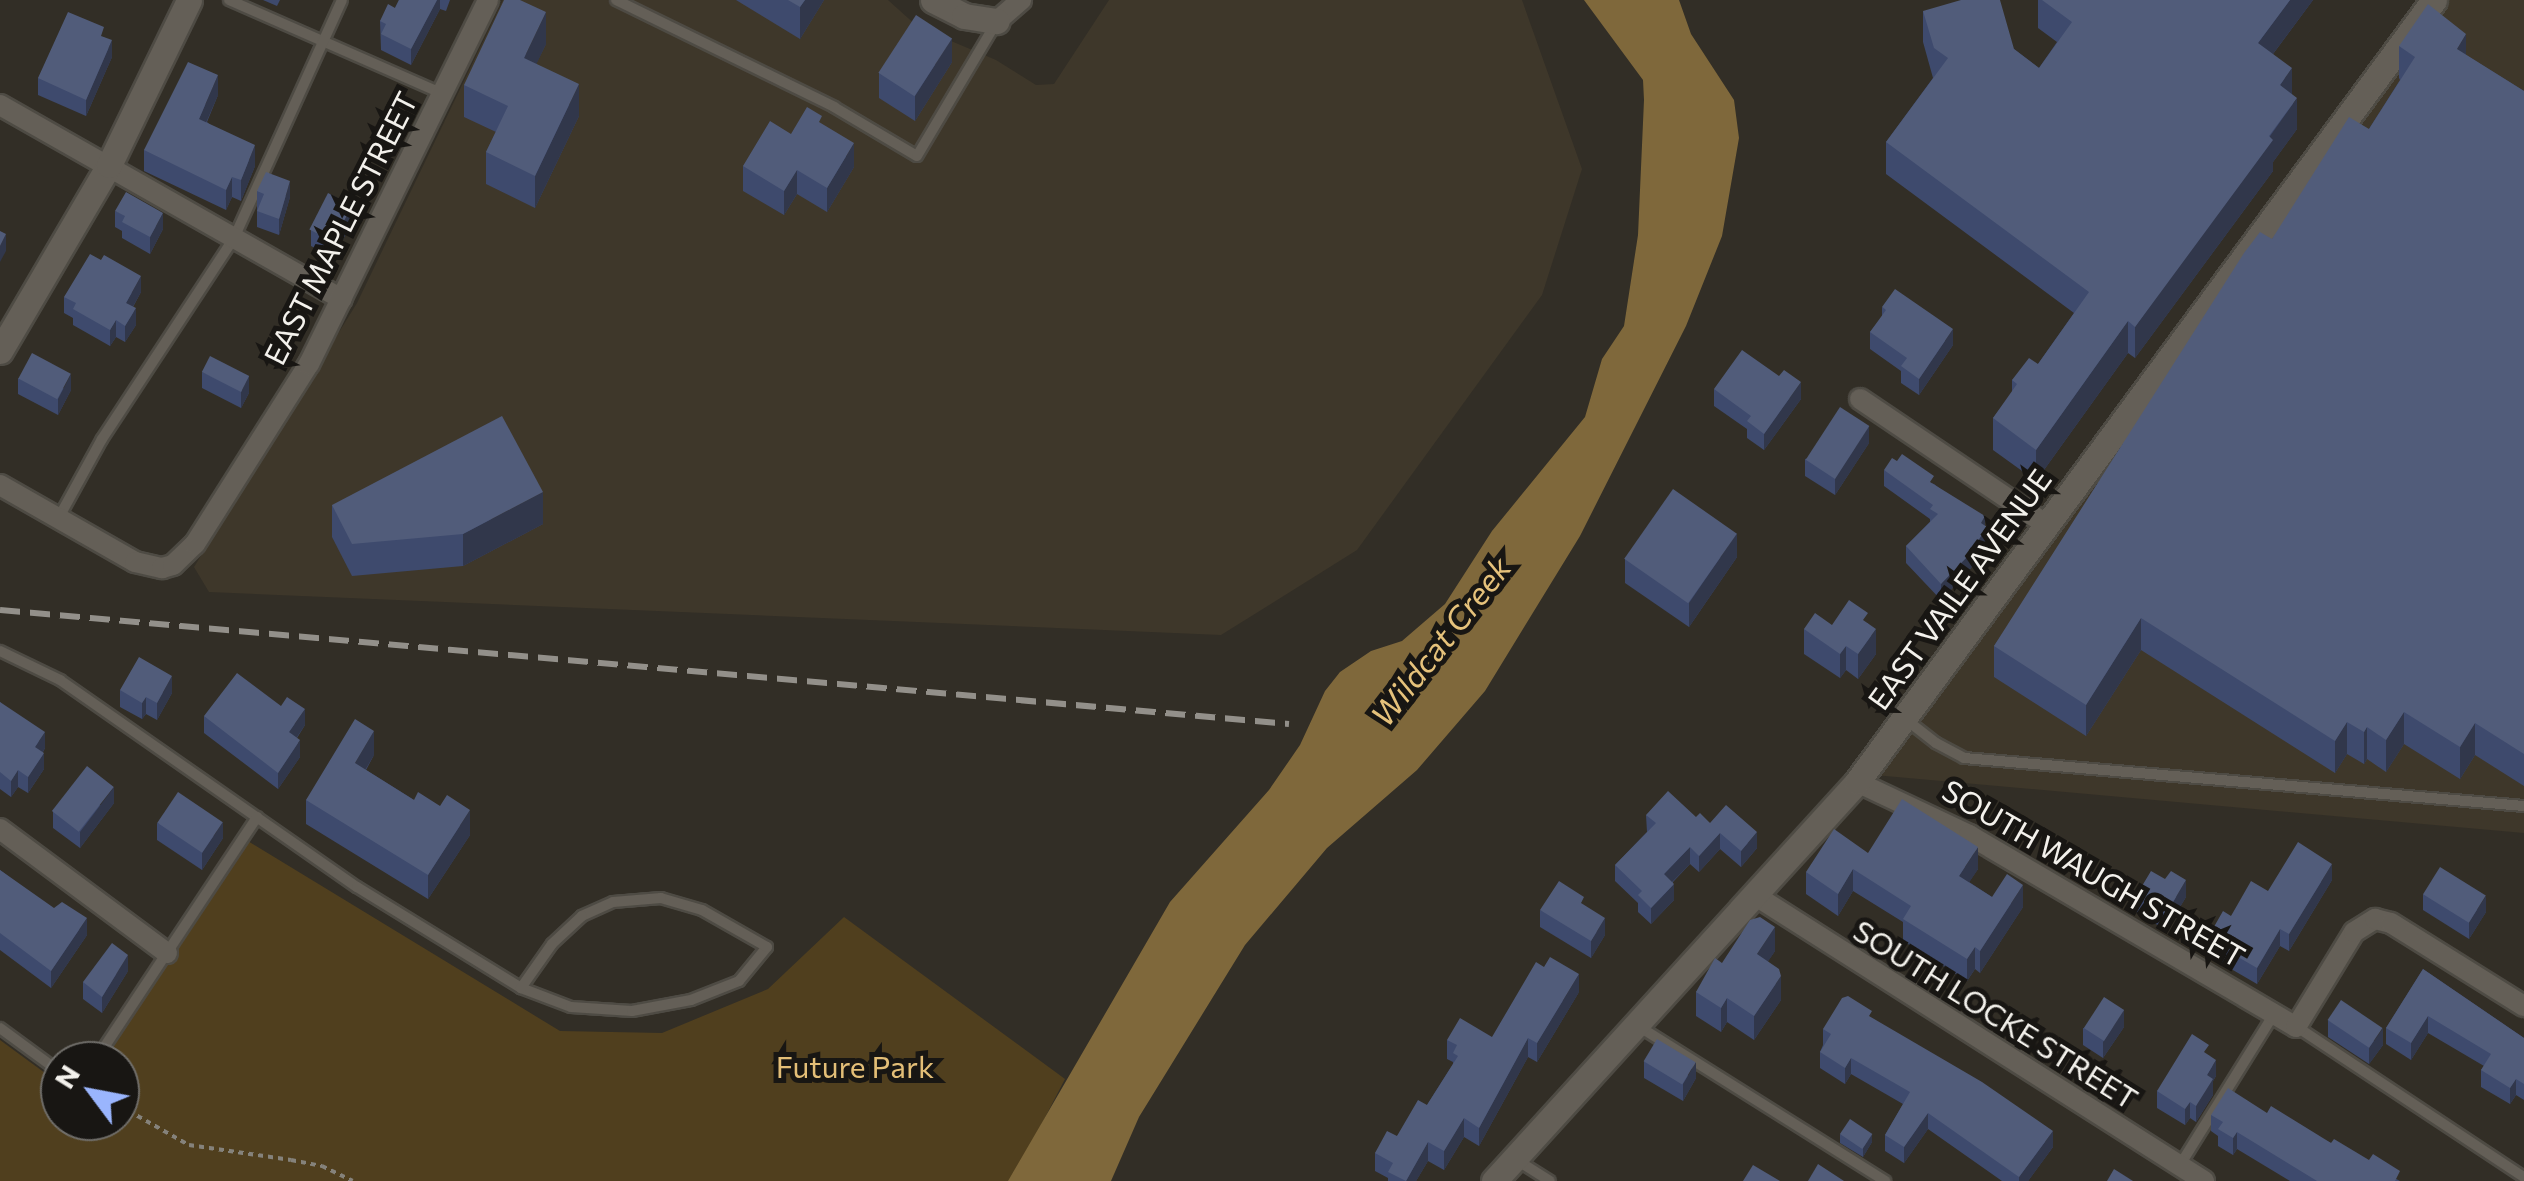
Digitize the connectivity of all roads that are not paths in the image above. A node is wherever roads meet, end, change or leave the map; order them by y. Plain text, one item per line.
1 (189, 0) edge
2 (229, 0) edge
3 (342, 0) edge
4 (488, 0) edge
5 (616, 0) edge
6 (934, 0) edge
7 (1022, 0) edge
8 (2434, 0) edge
9 (997, 21) junction
10 (323, 43) junction
11 (441, 93) junction
12 (0, 105) edge
13 (109, 165) junction
14 (234, 238) junction
15 (342, 299) junction
16 (0, 351) edge
17 (1860, 400) dead end
18 (0, 486) edge
19 (58, 520) junction
20 (2047, 525) junction
21 (0, 652) edge
22 (1904, 718) junction
23 (1858, 782) junction
24 (2524, 806) edge
25 (256, 818) junction
26 (0, 829) edge
27 (1756, 896) junction
28 (167, 953) junction
29 (522, 988) junction
30 (2524, 1006) edge
31 (2274, 1014) junction
32 (1637, 1026) junction
33 (2296, 1027) junction
34 (0, 1028) edge
35 (108, 1041) edge
36 (40, 1057) edge
37 (1514, 1158) junction
38 (2180, 1166) junction
39 (2524, 1176) edge
40 (1494, 1181) edge
41 (1550, 1181) edge
42 (1885, 1181) edge
43 (2204, 1181) edge

1 - 13 street
2 - 10 lane
3 - 10 lane
4 - 11 street, EAST MAPLE STREET
5 - 9 lane
6 - 9 street
7 - 9 street
8 - 20 street, EAST VAILE AVENUE
10 - 11 lane
10 - 14 lane
11 - 15 street, EAST MAPLE STREET
12 - 13 street
13 - 14 street
13 - 16 street
14 - 15 street
14 - 19 lane
15 - 19 street, EAST MAPLE STREET
17 - 20 street
18 - 19 street
20 - 22 street, EAST VAILE AVENUE
21 - 25 lane
22 - 23 street, EAST VAILE AVENUE
22 - 24 lane
23 - 27 street, EAST VAILE AVENUE
23 - 31 street, SOUTH WAUGH STREET
25 - 28 lane
25 - 29 lane
26 - 28 street
27 - 32 street, EAST VAILE AVENUE
27 - 38 street, SOUTH LOCKE STREET
28 - 35 lane
29 - 29 lane
30 - 33 street
31 - 33 street, SOUTH WAUGH STREET
31 - 38 lane
32 - 37 street, EAST VAILE AVENUE
32 - 42 lane
33 - 39 lane
34 - 36 lane
37 - 40 street, EAST VAILE AVENUE
37 - 41 lane
38 - 43 street, SOUTH LOCKE STREET

